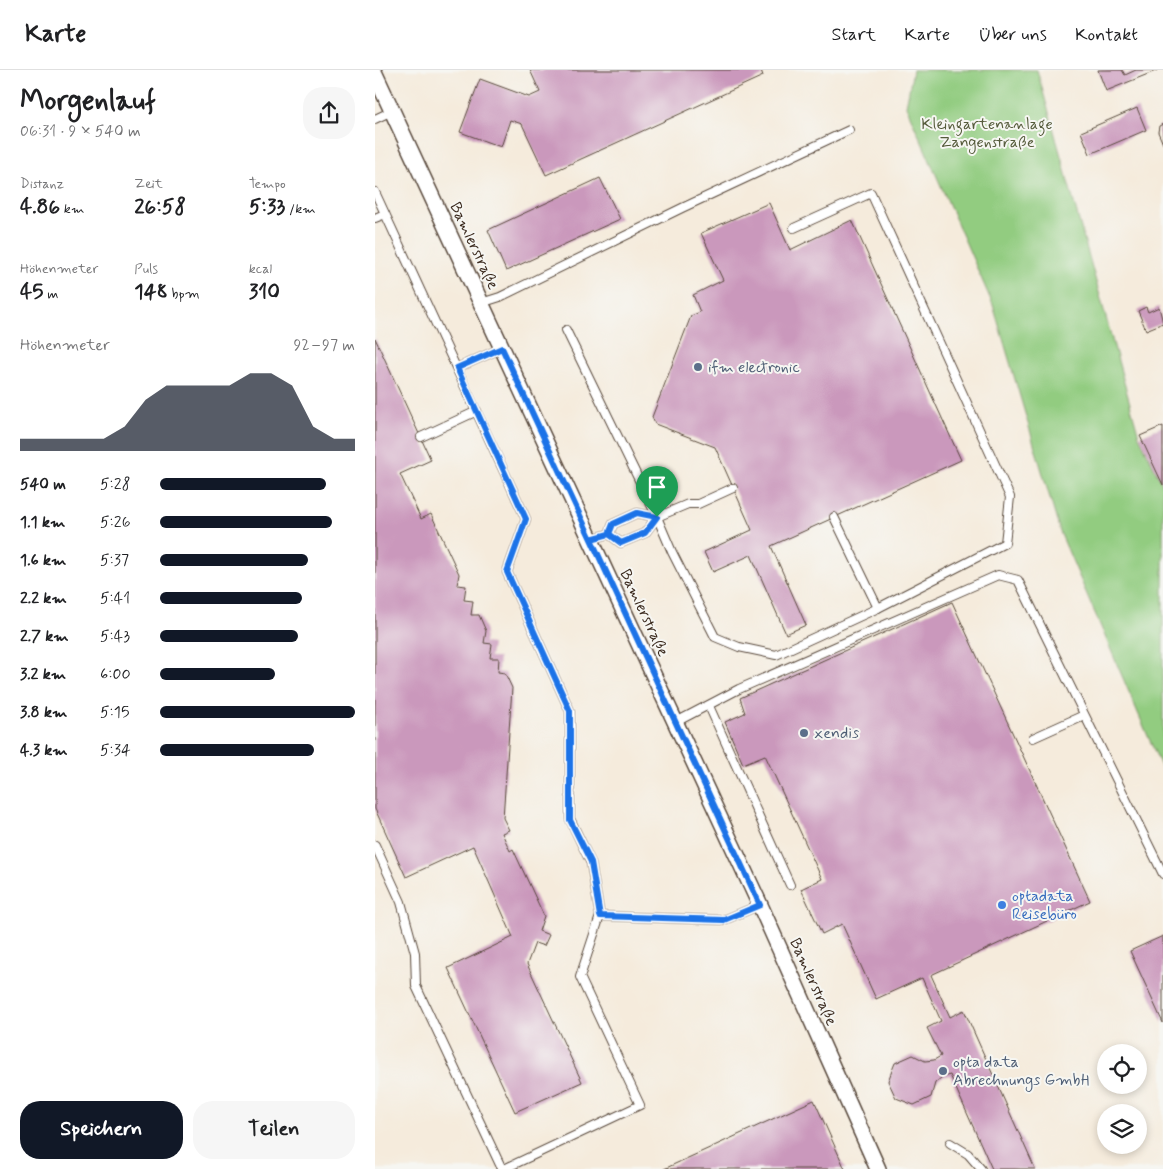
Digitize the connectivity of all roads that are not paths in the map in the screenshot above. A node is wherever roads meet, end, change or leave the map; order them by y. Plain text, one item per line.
1 (375, 74) edge
2 (392, 111) junction
3 (375, 119) edge
4 (849, 130) dead end
5 (375, 192) edge
6 (385, 214) junction
7 (375, 218) edge
8 (794, 228) dead end
9 (481, 303) junction
10 (566, 330) dead end
11 (502, 348) junction
12 (457, 368) junction
13 (477, 411) junction
14 (421, 437) dead end
15 (733, 488) dead end
16 (657, 517) junction
17 (834, 517) dead end
18 (609, 534) junction
19 (591, 539) junction
20 (878, 608) junction
21 (709, 706) junction
22 (1084, 715) junction
23 (676, 722) junction
24 (1033, 738) dead end
25 (375, 846) edge
26 (1163, 874) edge
27 (790, 885) dead end
28 (760, 905) junction
29 (600, 916) junction
30 (950, 1143) dead end
31 (503, 1169) edge
32 (878, 1169) edge
33 (981, 1169) edge

1 - 2 street, Bamlerstraße
2 - 3 lane
2 - 9 street, Bamlerstraße
4 - 9 lane
5 - 6 lane
6 - 7 lane
6 - 12 lane
8 - 20 lane
9 - 11 street, Bamlerstraße
10 - 16 lane
11 - 12 lane
11 - 19 street, Bamlerstraße
12 - 13 lane
13 - 14 lane
13 - 29 lane
15 - 16 lane
16 - 18 lane
16 - 18 lane
16 - 20 lane
17 - 20 lane
18 - 19 lane
19 - 23 street, Bamlerstraße
21 - 22 lane
21 - 23 lane
21 - 27 lane
22 - 24 lane
22 - 26 lane
23 - 28 street, Bamlerstraße
25 - 31 lane
28 - 29 lane
28 - 32 street, Bamlerstraße
29 - 31 lane
30 - 33 lane

